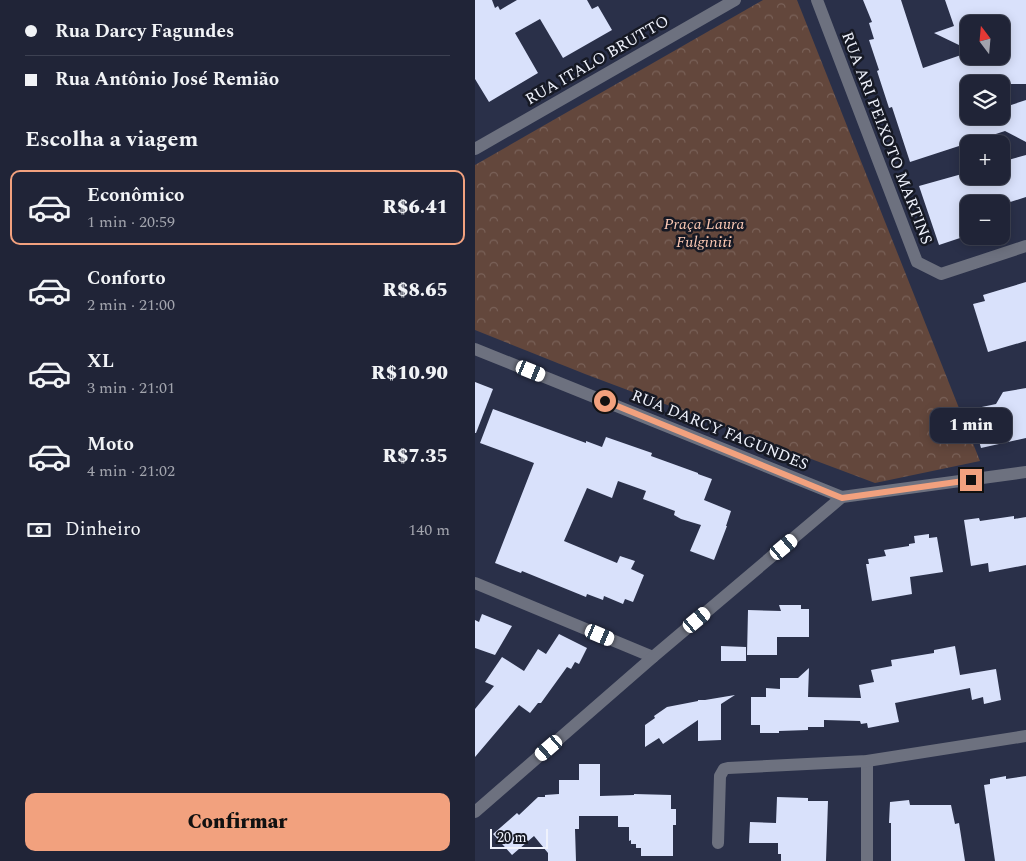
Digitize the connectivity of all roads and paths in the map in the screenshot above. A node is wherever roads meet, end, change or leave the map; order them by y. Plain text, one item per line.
1 (735, 0) edge
2 (817, 0) edge
3 (475, 149) edge
4 (1026, 246) edge
5 (475, 348) edge
6 (1026, 472) edge
7 (842, 498) junction
8 (475, 582) edge
9 (653, 657) junction
10 (1026, 736) edge
11 (867, 760) junction
12 (475, 812) edge
13 (718, 843) dead end
14 (867, 861) edge

1 - 3 street, RUA ITALO BRUTTO
2 - 4 street, RUA ARI PEIXOTO MARTINS
5 - 7 street, RUA DARCY FAGUNDES
6 - 7 street
7 - 9 street
8 - 9 street
9 - 12 street
10 - 11 street
11 - 13 street
11 - 14 street

